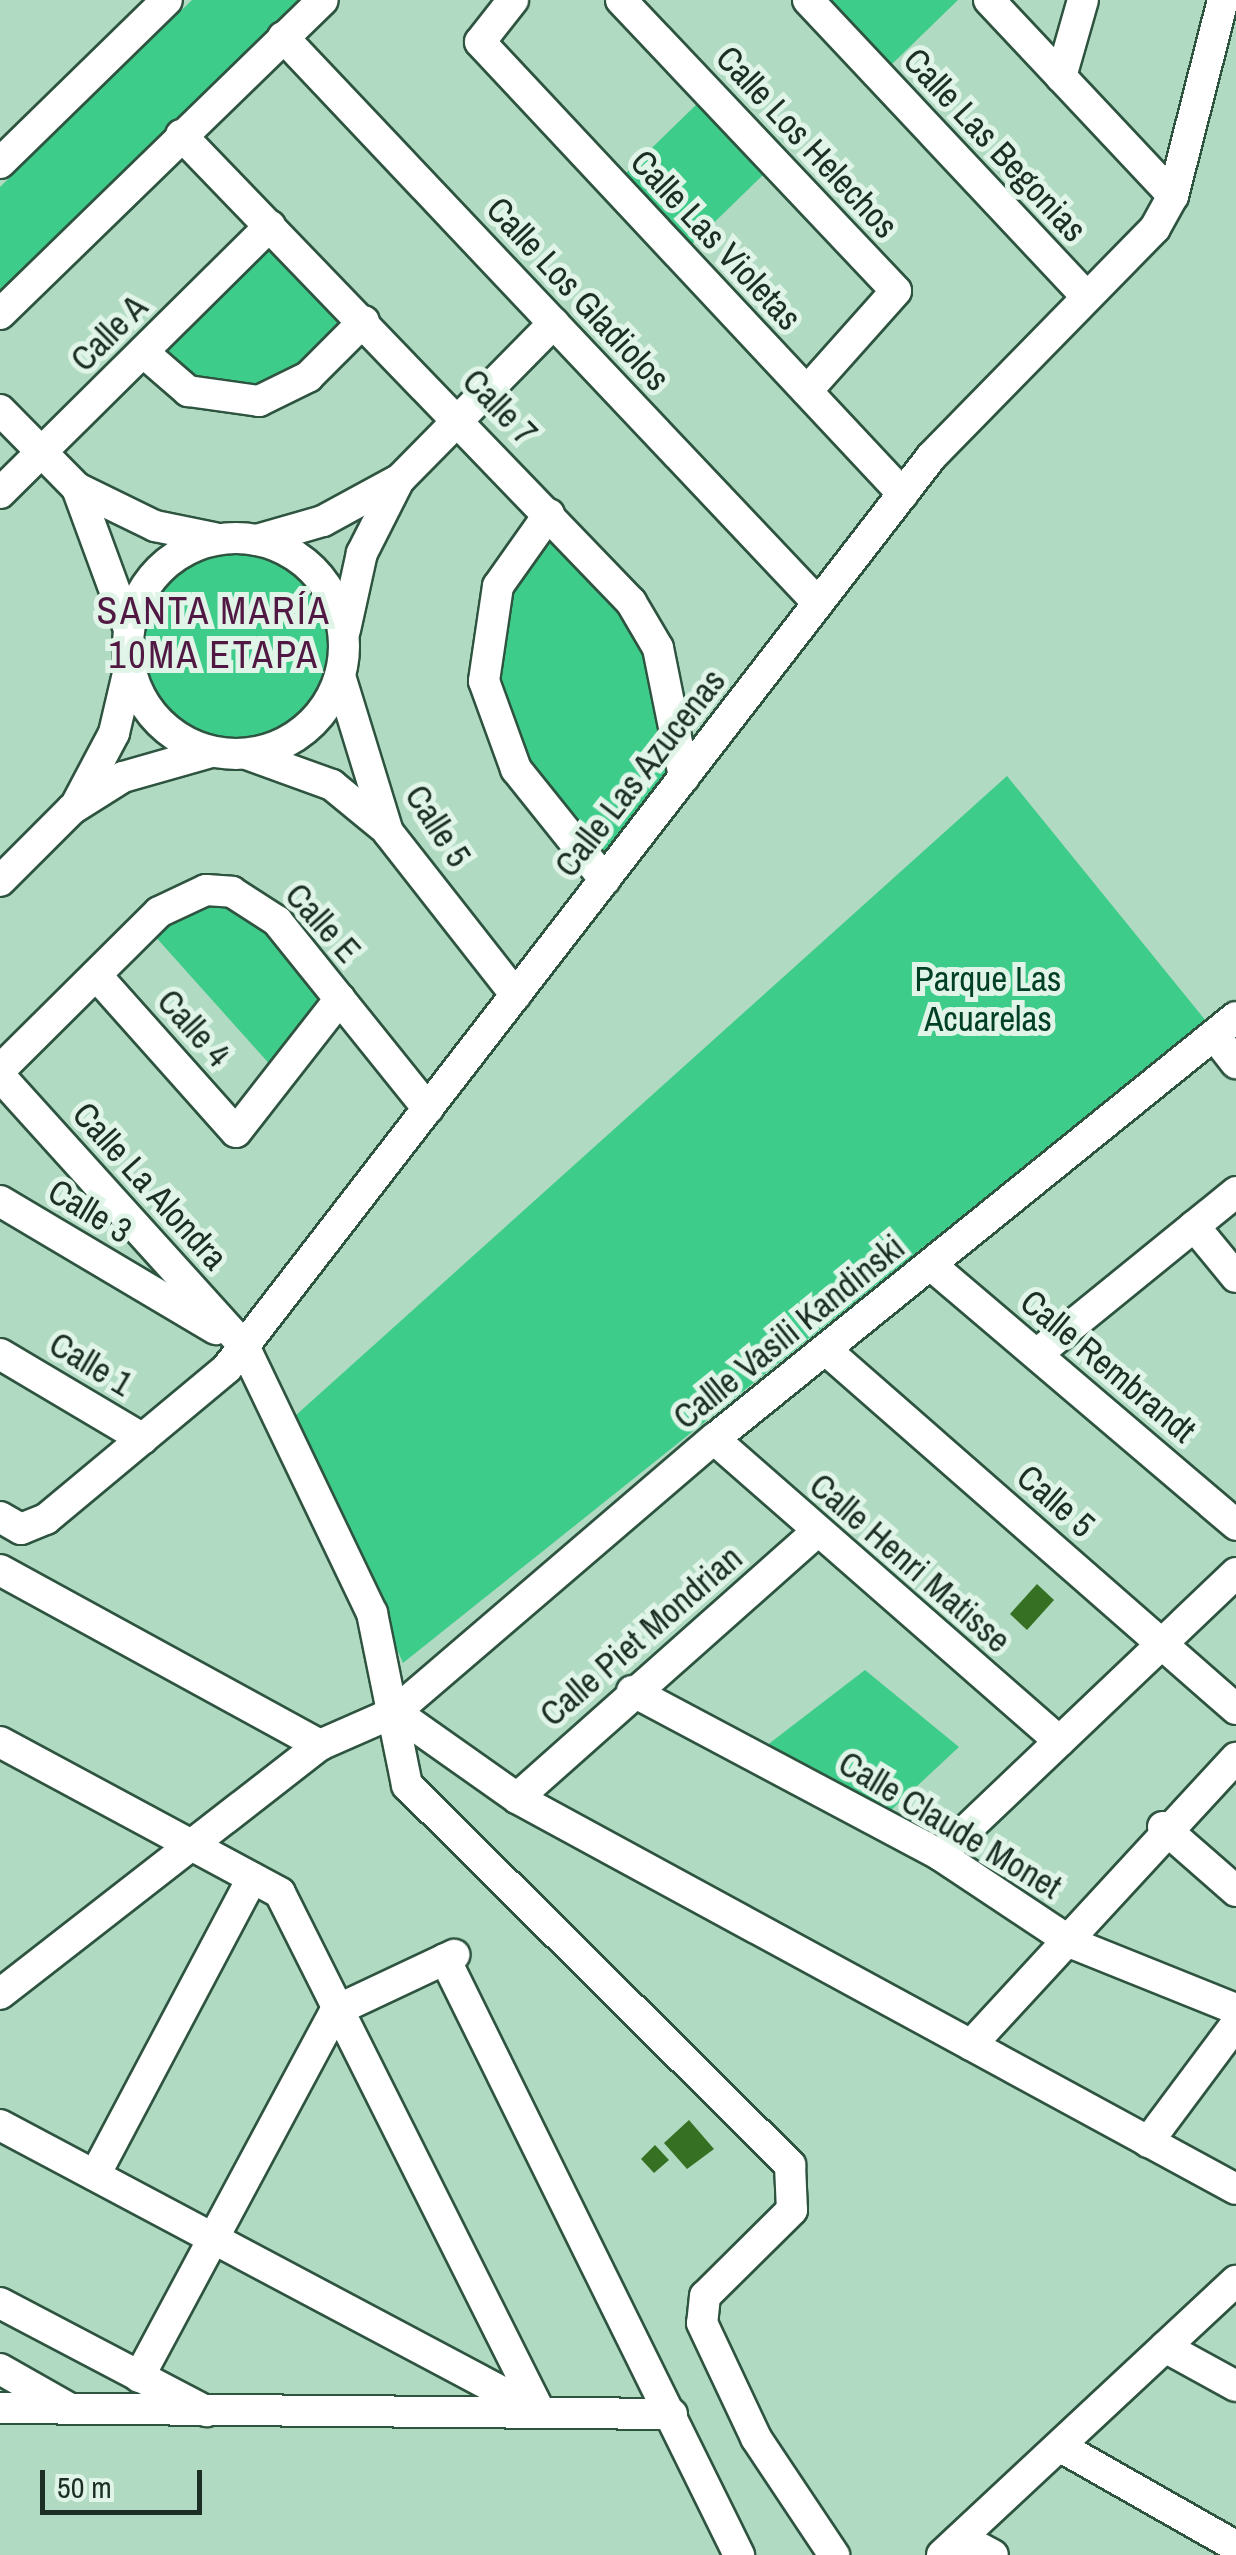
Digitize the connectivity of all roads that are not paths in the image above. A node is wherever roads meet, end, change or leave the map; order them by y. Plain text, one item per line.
1 (166, 0) edge
2 (323, 0) edge
3 (514, 0) edge
4 (621, 0) edge
5 (808, 0) edge
6 (988, 0) edge
7 (1082, 0) edge
8 (1224, 0) edge
9 (283, 37) junction
10 (1061, 77) junction
11 (181, 135) junction
12 (0, 164) edge
13 (1173, 196) junction
14 (270, 226) junction
15 (1087, 297) junction
16 (0, 314) edge
17 (364, 321) junction
18 (554, 323) junction
19 (142, 352) junction
20 (807, 391) junction
21 (0, 410) edge
22 (460, 418) junction
23 (41, 452) junction
24 (400, 479) junction
25 (77, 488) junction
26 (0, 492) edge
27 (904, 494) junction
28 (549, 514) junction
29 (222, 538) junction
30 (257, 540) junction
31 (818, 603) junction
32 (129, 630) junction
33 (344, 640) junction
34 (130, 665) junction
35 (340, 676) junction
36 (211, 752) junction
37 (247, 754) junction
38 (684, 778) junction
39 (72, 809) junction
40 (388, 832) junction
41 (0, 880) edge
42 (605, 880) junction
43 (96, 974) junction
44 (516, 994) junction
45 (340, 1000) junction
46 (1225, 1026) edge
47 (1236, 1062) edge
48 (0, 1073) edge
49 (428, 1109) junction
50 (1236, 1192) edge
51 (0, 1201) edge
52 (1194, 1226) junction
53 (138, 1229) junction
54 (931, 1265) junction
55 (109, 1266) junction
56 (1236, 1277) edge
57 (244, 1346) junction
58 (826, 1350) junction
59 (0, 1354) edge
60 (1037, 1354) junction
61 (143, 1439) junction
62 (714, 1439) junction
63 (10, 1523) edge
64 (1236, 1525) edge
65 (817, 1532) junction
66 (0, 1570) edge
67 (1236, 1573) edge
68 (1162, 1643) junction
69 (632, 1692) junction
70 (1236, 1709) edge
71 (394, 1712) junction
72 (1059, 1742) junction
73 (320, 1745) junction
74 (3, 1748) edge
75 (1236, 1758) edge
76 (517, 1798) junction
77 (1163, 1827) junction
78 (185, 1842) junction
79 (940, 1855) junction
80 (252, 1878) junction
81 (1236, 1891) edge
82 (1074, 1944) junction
83 (0, 1994) edge
84 (1236, 2009) edge
85 (335, 2010) junction
86 (1236, 2024) edge
87 (971, 2045) junction
88 (0, 2125) edge
89 (1148, 2142) junction
90 (95, 2175) junction
91 (1236, 2190) edge
92 (214, 2238) junction
93 (1236, 2282) edge
94 (0, 2303) edge
95 (1165, 2347) junction
96 (0, 2369) edge
97 (140, 2377) junction
98 (1236, 2386) edge
99 (0, 2408) edge
100 (70, 2408) junction
101 (540, 2412) junction
102 (672, 2414) junction
103 (213, 2415) junction
104 (1061, 2446) junction
105 (1231, 2545) edge
106 (952, 2546) edge
107 (739, 2555) edge
108 (834, 2555) edge
109 (993, 2555) edge

1 - 12 street
2 - 9 street
3 - 20 street, Calle Las Violetas
4 - 20 street, Calle Los Helechos
5 - 15 street, Calle Las Begonias
6 - 10 street
7 - 10 street
8 - 13 street, Calle Las Azucenas
9 - 11 street
9 - 18 street, Calle Los Gladiolos
10 - 13 street
11 - 14 street, Calle 7
11 - 16 street
13 - 15 street, Calle Las Azucenas
14 - 17 street, Calle 7
14 - 19 street, Calle A
15 - 27 street, Calle Las Azucenas
17 - 19 street
17 - 22 street, Calle 7
18 - 22 street
18 - 31 street, Calle Los Gladiolos
19 - 23 street, Calle A
20 - 27 street, Calle Las Violetas
21 - 23 street
22 - 24 street
22 - 28 street, Calle 7
23 - 25 street
23 - 26 street, Calle A
24 - 30 street
24 - 33 street
25 - 29 street
25 - 32 street
27 - 31 street, Calle Las Azucenas
28 - 38 street, Calle 7
28 - 42 street
29 - 30 street
29 - 32 street
30 - 33 street
31 - 38 street, Calle Las Azucenas
32 - 34 street
33 - 35 street
34 - 36 street
34 - 39 street
35 - 37 street
35 - 40 street, Calle 5
36 - 37 street
36 - 39 street
37 - 40 street
38 - 42 street, Calle Las Azucenas
39 - 41 street
40 - 44 street, Calle 5
42 - 44 street, Calle Las Azucenas
43 - 45 street, Calle E
43 - 45 street, Calle 4
43 - 48 street, Calle E
44 - 49 street, Calle Las Azucenas
45 - 49 street, Calle E
46 - 47 street
46 - 54 street, Callle Vasili Kandinski
48 - 53 street, Calle La Alondra
49 - 57 street, Calle Las Azucenas
50 - 52 street
51 - 55 street, Calle 3
52 - 56 street
52 - 60 street
53 - 55 street
53 - 57 street, Calle La Alondra
54 - 58 street, Callle Vasili Kandinski
54 - 60 street, Calle Rembrandt
55 - 57 street, Calle 3
57 - 61 street, Calle Las Azucenas
57 - 71 street, Calle La Alondra
58 - 62 street, Callle Vasili Kandinski
58 - 68 street, Calle 5
59 - 61 street, Calle 1
60 - 64 street, Calle Rembrandt
61 - 63 street, Calle Las Azucenas
62 - 65 street, Calle Henri Matisse
62 - 71 street, Callle Vasili Kandinski
65 - 69 street, Calle Piet Mondrian
65 - 72 street, Calle Henri Matisse
66 - 73 street
67 - 68 street
68 - 70 street, Calle 5
68 - 72 street
69 - 76 street, Calle Piet Mondrian
69 - 79 street, Calle Claude Monet
71 - 73 street, Callle Vasili Kandinski
71 - 76 street
71 - 108 street, Calle La Alondra
72 - 79 street
73 - 78 street, Callle Vasili Kandinski
74 - 78 street
75 - 77 street
76 - 87 street
77 - 81 street
77 - 82 street
78 - 80 street
78 - 83 street, Callle Vasili Kandinski
79 - 82 street, Calle Claude Monet
80 - 85 street
80 - 90 street
82 - 84 street, Calle Claude Monet
82 - 87 street
85 - 92 street
85 - 101 street
85 - 102 street
86 - 89 street
87 - 89 street
88 - 90 street
89 - 91 street
90 - 92 street
92 - 97 street
92 - 101 street
93 - 95 street
94 - 97 street
95 - 98 street
95 - 104 street
96 - 100 street
97 - 103 street
99 - 100 street
100 - 103 street
101 - 102 street
101 - 103 street
102 - 107 street
104 - 105 street
104 - 106 street
106 - 109 street

